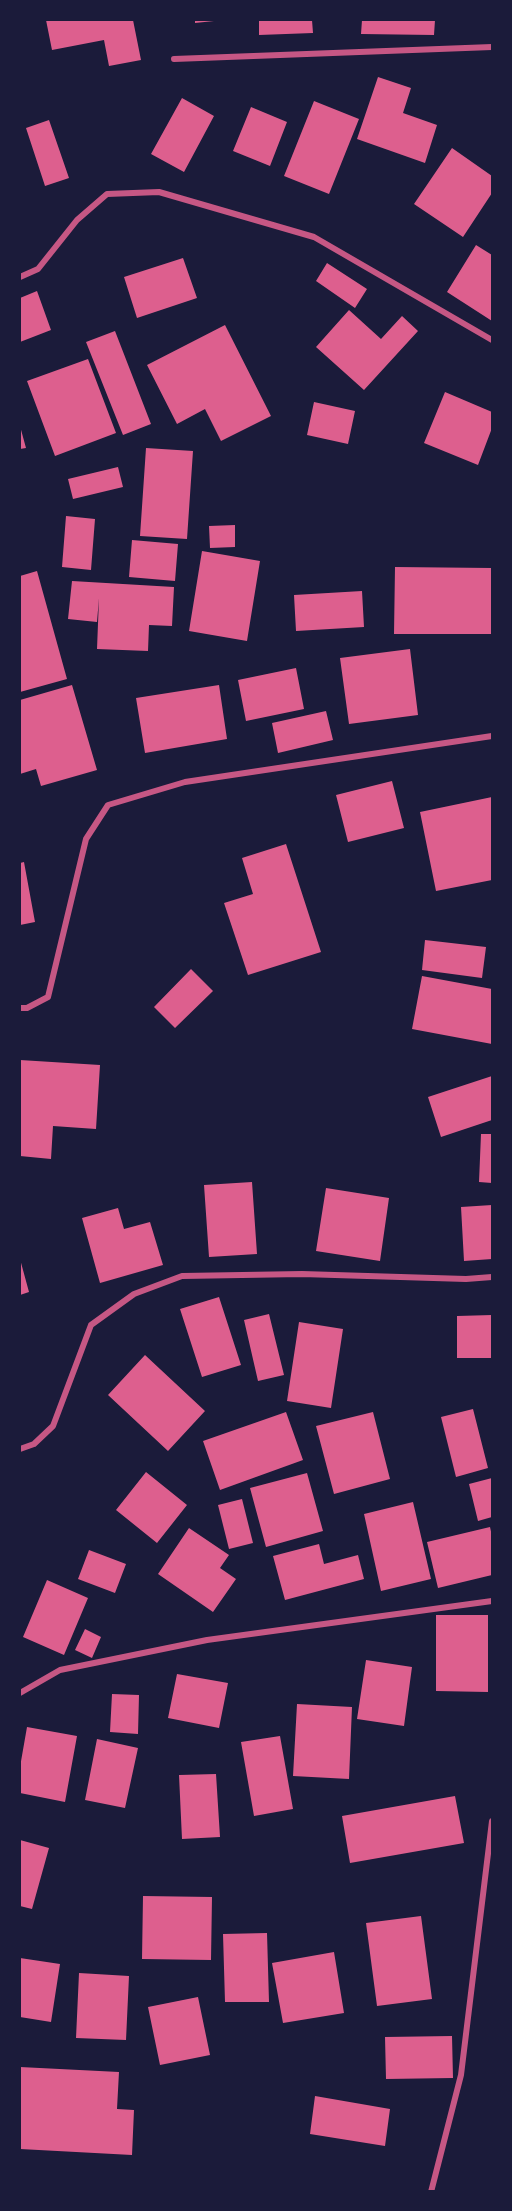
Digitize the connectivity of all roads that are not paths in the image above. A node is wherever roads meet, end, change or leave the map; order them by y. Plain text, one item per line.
1 (492, 47) edge
2 (174, 59) dead end
3 (20, 277) edge
4 (492, 340) edge
5 (492, 736) edge
6 (20, 1008) edge
7 (492, 1277) edge
8 (20, 1449) edge
9 (492, 1600) edge
10 (20, 1693) edge
11 (492, 1821) edge
12 (431, 2192) edge

1 - 2 street
3 - 4 street
5 - 6 street
7 - 8 street
9 - 10 street
11 - 12 street

